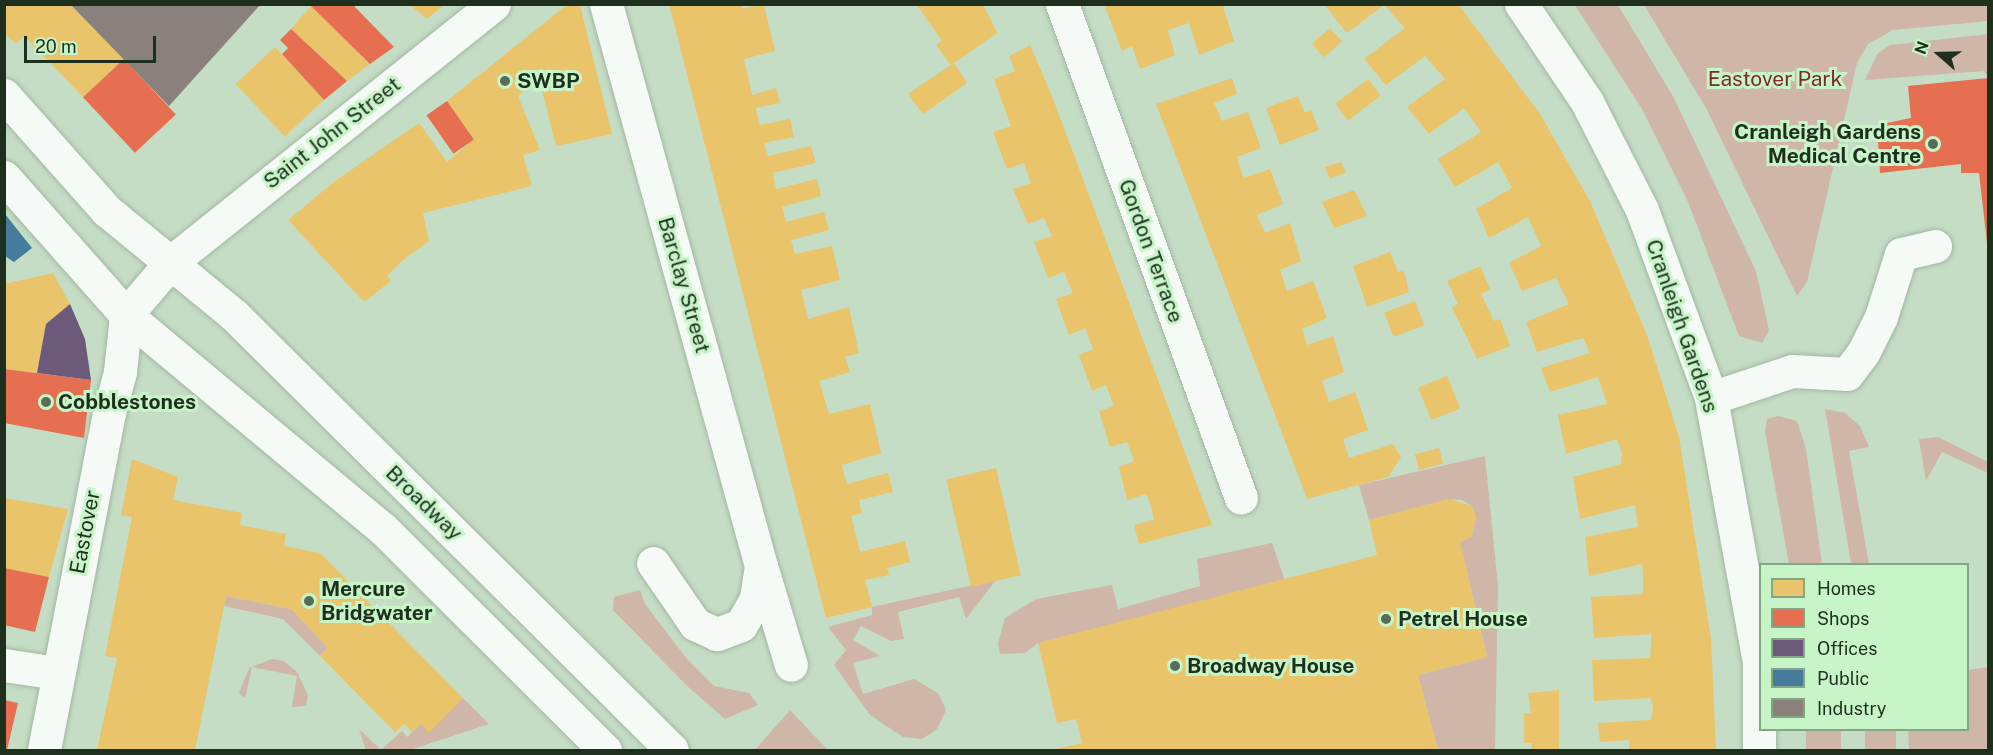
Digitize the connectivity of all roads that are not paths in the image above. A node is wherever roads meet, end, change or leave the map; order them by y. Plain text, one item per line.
1 (494, 4) edge
2 (606, 4) edge
3 (1062, 4) edge
4 (1521, 4) edge
5 (4, 95) edge
6 (4, 177) edge
7 (1935, 246) dead end
8 (171, 262) junction
9 (126, 315) junction
10 (1711, 398) junction
11 (1241, 498) dead end
12 (653, 563) dead end
13 (761, 566) junction
14 (4, 665) edge
15 (790, 665) dead end
16 (57, 673) junction
17 (44, 750) edge
18 (605, 750) edge
19 (672, 750) edge
20 (1759, 750) edge

1 - 8 street, Saint John Street
2 - 13 street, Barclay Street
3 - 11 street, Gordon Terrace
4 - 10 street, Cranleigh Gardens
5 - 8 street, Broadway
6 - 9 street
7 - 10 street
8 - 9 street, Saint John Street
8 - 19 street, Broadway
9 - 16 street, Eastover
9 - 18 street
10 - 20 street, Cranleigh Gardens
12 - 13 street, Barclay Street
13 - 15 street, Barclay Street
14 - 16 street
16 - 17 street, Eastover

